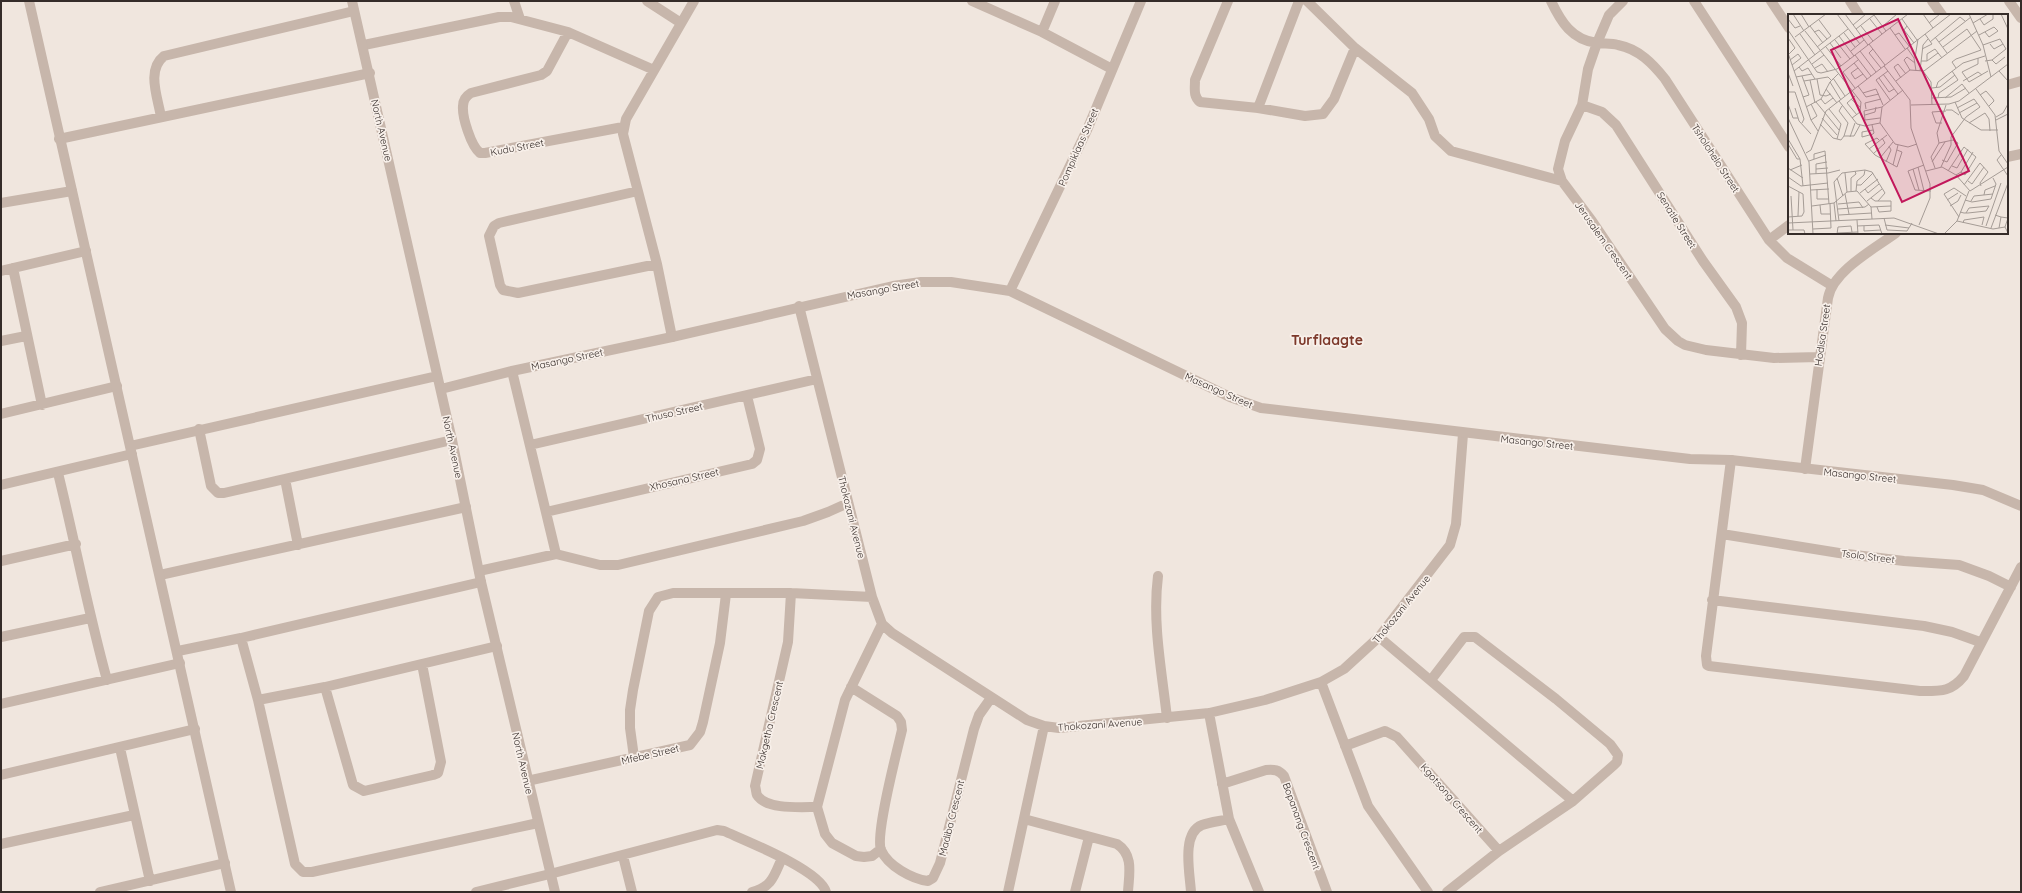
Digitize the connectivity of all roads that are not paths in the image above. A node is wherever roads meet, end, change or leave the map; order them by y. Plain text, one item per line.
1 (29, 1) edge
2 (514, 1) edge
3 (647, 1) edge
4 (694, 1) edge
5 (972, 1) edge
6 (1055, 1) edge
7 (1141, 1) edge
8 (1228, 1) edge
9 (1299, 1) edge
10 (1307, 1) edge
11 (1551, 1) edge
12 (1623, 1) edge
13 (1694, 1) edge
14 (1771, 1) edge
15 (1850, 1) edge
16 (1932, 1) edge
17 (2009, 1) edge
18 (353, 6) edge
19 (1858, 14) edge
20 (1941, 14) edge
21 (2021, 18) edge
22 (520, 20) junction
23 (681, 23) junction
24 (1788, 26) edge
25 (568, 32) junction
26 (1042, 32) junction
27 (1596, 43) junction
28 (364, 45) junction
29 (1355, 48) junction
30 (1112, 69) junction
31 (654, 70) junction
32 (370, 73) junction
33 (2021, 81) edge
34 (2008, 85) edge
35 (1582, 105) junction
36 (1258, 108) junction
37 (161, 117) junction
38 (623, 127) junction
39 (59, 139) junction
40 (1788, 145) edge
41 (2021, 154) edge
42 (2008, 157) edge
43 (1562, 181) junction
44 (72, 191) junction
45 (638, 191) junction
46 (1, 203) edge
47 (1788, 226) edge
48 (1895, 234) edge
49 (1769, 240) junction
50 (86, 251) junction
51 (657, 264) junction
52 (13, 268) junction
53 (1, 271) edge
54 (1831, 285) junction
55 (1010, 291) junction
56 (799, 306) junction
57 (26, 336) junction
58 (672, 337) junction
59 (1, 341) edge
60 (1741, 354) junction
61 (1820, 357) junction
62 (512, 371) junction
63 (437, 376) junction
64 (817, 379) junction
65 (117, 386) junction
66 (441, 389) junction
67 (747, 396) junction
68 (42, 405) junction
69 (1, 414) edge
70 (199, 429) junction
71 (1463, 434) junction
72 (452, 440) junction
73 (530, 445) junction
74 (131, 450) junction
75 (1731, 460) junction
76 (1805, 469) junction
77 (58, 472) junction
78 (285, 479) junction
79 (1, 485) edge
80 (848, 503) junction
81 (2021, 506) edge
82 (466, 507) junction
83 (546, 512) junction
84 (1722, 534) junction
85 (76, 544) junction
86 (298, 545) junction
87 (556, 554) junction
88 (1, 561) edge
89 (2021, 567) edge
90 (479, 571) junction
91 (160, 575) junction
92 (1158, 576) dead end
93 (481, 582) junction
94 (2011, 587) junction
95 (791, 593) junction
96 (726, 594) junction
97 (872, 598) junction
98 (1712, 600) junction
99 (90, 618) junction
100 (882, 624) junction
101 (1, 637) edge
102 (1379, 637) junction
103 (241, 638) junction
104 (1980, 642) junction
105 (497, 646) junction
106 (178, 651) junction
107 (180, 663) junction
108 (422, 664) junction
109 (107, 680) junction
110 (1432, 680) junction
111 (1322, 682) junction
112 (325, 687) junction
113 (851, 687) junction
114 (992, 698) junction
115 (258, 700) junction
116 (1, 704) edge
117 (1209, 713) junction
118 (1167, 718) junction
119 (1044, 726) junction
120 (195, 729) junction
121 (1345, 746) junction
122 (120, 748) junction
123 (634, 757) junction
124 (1, 775) edge
125 (527, 781) junction
126 (1222, 784) junction
127 (1572, 801) junction
128 (817, 807) junction
129 (134, 815) junction
130 (1024, 819) junction
131 (1229, 819) junction
132 (538, 823) junction
133 (1089, 837) junction
134 (1, 844) edge
135 (881, 849) junction
136 (1499, 852) junction
137 (623, 856) junction
138 (782, 858) junction
139 (225, 863) junction
140 (550, 874) junction
141 (150, 881) junction
142 (100, 892) edge
143 (231, 892) edge
144 (476, 892) edge
145 (555, 892) edge
146 (632, 892) edge
147 (752, 892) edge
148 (826, 892) edge
149 (1008, 892) edge
150 (1075, 892) edge
151 (1128, 892) edge
152 (1191, 892) edge
153 (1259, 892) edge
154 (1327, 892) edge
155 (1428, 892) edge
156 (1447, 892) edge

1 - 39 street
2 - 22 street
3 - 23 street
4 - 23 street
5 - 26 street
6 - 26 street
7 - 30 street, Pompiklaas Street
8 - 36 street
9 - 36 street
10 - 29 street
11 - 27 street, Tsholohelo Street
12 - 27 street, Jerusalem Crescent
13 - 40 street
14 - 24 street
15 - 19 street
16 - 20 street
17 - 21 street
18 - 28 street, North Avenue
18 - 37 street
22 - 25 street
22 - 28 street
23 - 31 street
25 - 31 street
25 - 38 street, Kudu Street
26 - 30 street
27 - 35 street, Jerusalem Crescent
27 - 49 street, Tsholohelo Street
28 - 32 street, North Avenue
29 - 36 street
29 - 43 street
30 - 55 street, Pompiklaas Street
31 - 38 street
32 - 37 street
32 - 63 street, North Avenue
33 - 34 street
35 - 43 street, Jerusalem Crescent
35 - 60 street, Senatle Street
37 - 39 street
38 - 45 street
39 - 44 street
41 - 42 street
43 - 60 street, Jerusalem Crescent
44 - 46 street
44 - 50 street
45 - 51 street
45 - 51 street
47 - 49 street
48 - 54 street
49 - 54 street, Tsholohelo Street
50 - 52 street
50 - 65 street
51 - 58 street
52 - 53 street
52 - 57 street
54 - 61 street, Hodisa Street
55 - 56 street, Masango Street
55 - 71 street, Masango Street
56 - 58 street, Masango Street
56 - 64 street, Thokozani Avenue
57 - 59 street
57 - 68 street
58 - 62 street, Masango Street
60 - 61 street, Jerusalem Crescent
61 - 76 street, Hodisa Street
62 - 66 street, Masango Street
62 - 73 street
63 - 66 street, North Avenue
63 - 70 street
64 - 67 street, Thuso Street
64 - 80 street, Thokozani Avenue
65 - 68 street
65 - 74 street
66 - 72 street, North Avenue
67 - 73 street, Thuso Street
67 - 83 street, Xhosana Street
68 - 69 street
70 - 74 street
70 - 78 street
71 - 75 street, Masango Street
71 - 102 street, Thokozani Avenue
72 - 78 street
72 - 82 street, North Avenue
73 - 83 street
74 - 77 street
74 - 91 street
75 - 76 street, Masango Street
75 - 84 street
76 - 81 street, Masango Street
77 - 79 street
77 - 85 street
78 - 86 street
80 - 87 street
80 - 97 street, Thokozani Avenue
82 - 86 street
82 - 90 street, North Avenue
83 - 87 street
84 - 94 street, Tsolo Street
84 - 98 street
85 - 88 street
85 - 99 street
86 - 91 street
87 - 90 street
89 - 94 street
90 - 93 street, North Avenue
91 - 106 street
92 - 118 street
93 - 103 street
93 - 105 street, North Avenue
94 - 104 street
95 - 96 street
95 - 97 street
95 - 128 street, Makgetha Crescent
96 - 123 street, Mfebe Street
96 - 123 street
97 - 100 street, Thokozani Avenue
98 - 104 street
98 - 104 street
99 - 101 street
99 - 109 street
100 - 113 street
100 - 114 street, Thokozani Avenue
102 - 110 street
102 - 111 street, Thokozani Avenue
103 - 106 street
103 - 115 street
105 - 108 street
105 - 125 street, North Avenue
106 - 107 street
107 - 109 street
107 - 120 street
108 - 112 street
108 - 112 street
109 - 116 street
110 - 127 street
110 - 127 street
111 - 117 street, Thokozani Avenue
111 - 121 street
112 - 115 street
113 - 128 street
113 - 135 street
114 - 119 street, Thokozani Avenue
114 - 135 street, Madiba Crescent
115 - 132 street
117 - 118 street, Thokozani Avenue
117 - 126 street
118 - 119 street, Thokozani Avenue
119 - 130 street
120 - 122 street
120 - 139 street
121 - 136 street, Kgotsong Crescent
121 - 155 street
122 - 124 street
122 - 129 street
123 - 125 street, Mfebe Street
125 - 132 street, North Avenue
126 - 131 street
126 - 154 street, Bopanang Crescent
127 - 136 street
128 - 135 street
129 - 134 street
129 - 141 street
130 - 133 street
130 - 149 street
131 - 152 street
131 - 153 street
132 - 140 street, North Avenue
133 - 150 street
133 - 151 street
136 - 156 street
137 - 138 street
137 - 140 street
137 - 146 street
138 - 147 street
138 - 148 street
139 - 141 street
139 - 143 street
140 - 144 street
140 - 145 street, North Avenue
141 - 142 street

